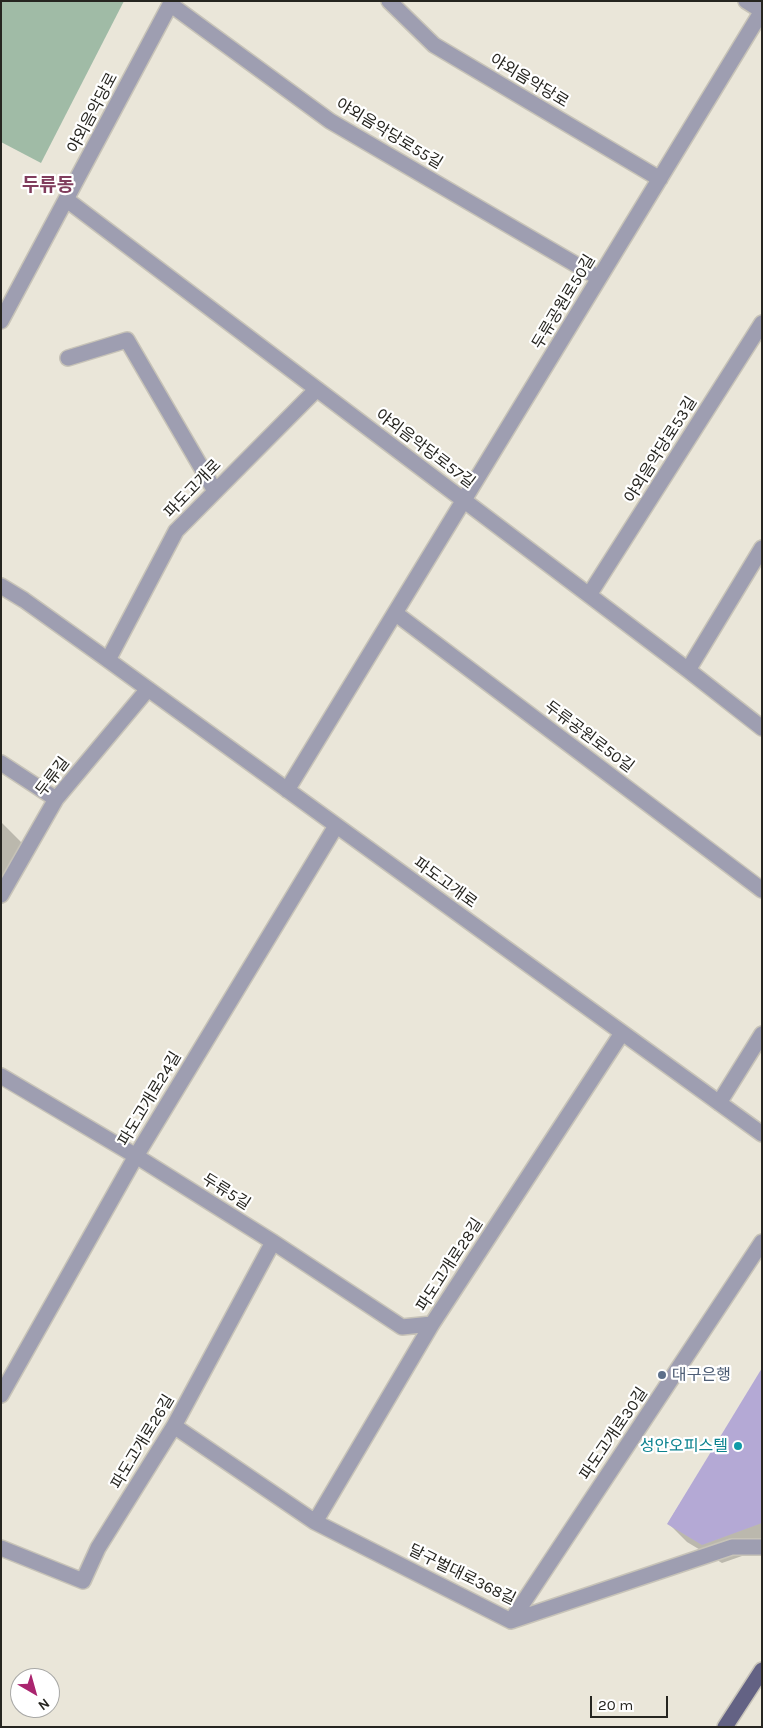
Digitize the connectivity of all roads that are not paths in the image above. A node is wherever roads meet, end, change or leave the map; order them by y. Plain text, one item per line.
1 (389, 1) edge
2 (746, 1) edge
3 (171, 3) edge
4 (762, 11) edge
5 (660, 179) junction
6 (66, 200) junction
7 (599, 278) junction
8 (1, 321) edge
9 (762, 324) edge
10 (68, 358) dead end
11 (317, 389) junction
12 (216, 492) junction
13 (464, 500) junction
14 (762, 548) edge
15 (1, 586) edge
16 (589, 595) junction
17 (395, 612) junction
18 (108, 660) junction
19 (688, 670) junction
20 (148, 689) junction
21 (762, 728) edge
22 (1, 763) edge
23 (287, 790) junction
24 (56, 799) junction
25 (336, 826) junction
26 (762, 890) edge
27 (1, 895) edge
28 (622, 1033) junction
29 (762, 1034) edge
30 (1, 1076) edge
31 (719, 1103) junction
32 (762, 1134) edge
33 (136, 1156) junction
34 (273, 1242) junction
35 (762, 1242) edge
36 (432, 1324) junction
37 (1, 1394) edge
38 (174, 1426) junction
39 (315, 1522) junction
40 (762, 1547) edge
41 (1, 1548) edge
42 (511, 1621) junction
43 (762, 1670) edge
44 (725, 1727) edge

1 - 5 street, 야외음악당로
2 - 4 street
3 - 6 street, 야외음악당로
3 - 7 street, 야외음악당로55길
4 - 5 street, 두류공원로50길
5 - 7 street, 두류공원로50길
6 - 8 street, 야외음악당로
6 - 11 street, 야외음악당로57길
7 - 13 street, 두류공원로50길
9 - 16 street, 야외음악당로53길
10 - 12 street
11 - 12 street, 파도고개로
11 - 13 street, 야외음악당로57길
12 - 18 street, 파도고개로
13 - 16 street, 야외음악당로57길
13 - 17 street, 두류공원로50길
14 - 19 street
15 - 18 street, 파도고개로
16 - 19 street, 야외음악당로57길
17 - 23 street, 두류공원로50길
17 - 26 street, 두류공원로50길
18 - 20 street, 파도고개로
19 - 21 street, 야외음악당로57길
20 - 23 street, 파도고개로
20 - 24 street, 두류길
22 - 24 street
23 - 25 street, 파도고개로
24 - 27 street, 두류길
25 - 28 street, 파도고개로
25 - 33 street, 파도고개로24길
28 - 31 street, 파도고개로
28 - 36 street, 파도고개로28길
29 - 31 street
30 - 33 street, 두류5길
31 - 32 street, 파도고개로
33 - 34 street, 두류5길
33 - 37 street, 파도고개로24길
34 - 36 street, 두류5길
34 - 38 street, 파도고개로26길
35 - 42 street, 파도고개로30길
36 - 39 street, 파도고개로28길
38 - 39 street, 달구벌대로368길
38 - 41 street, 파도고개로26길
39 - 42 street, 달구벌대로368길
40 - 42 street, 달구벌대로368길
43 - 44 main road

